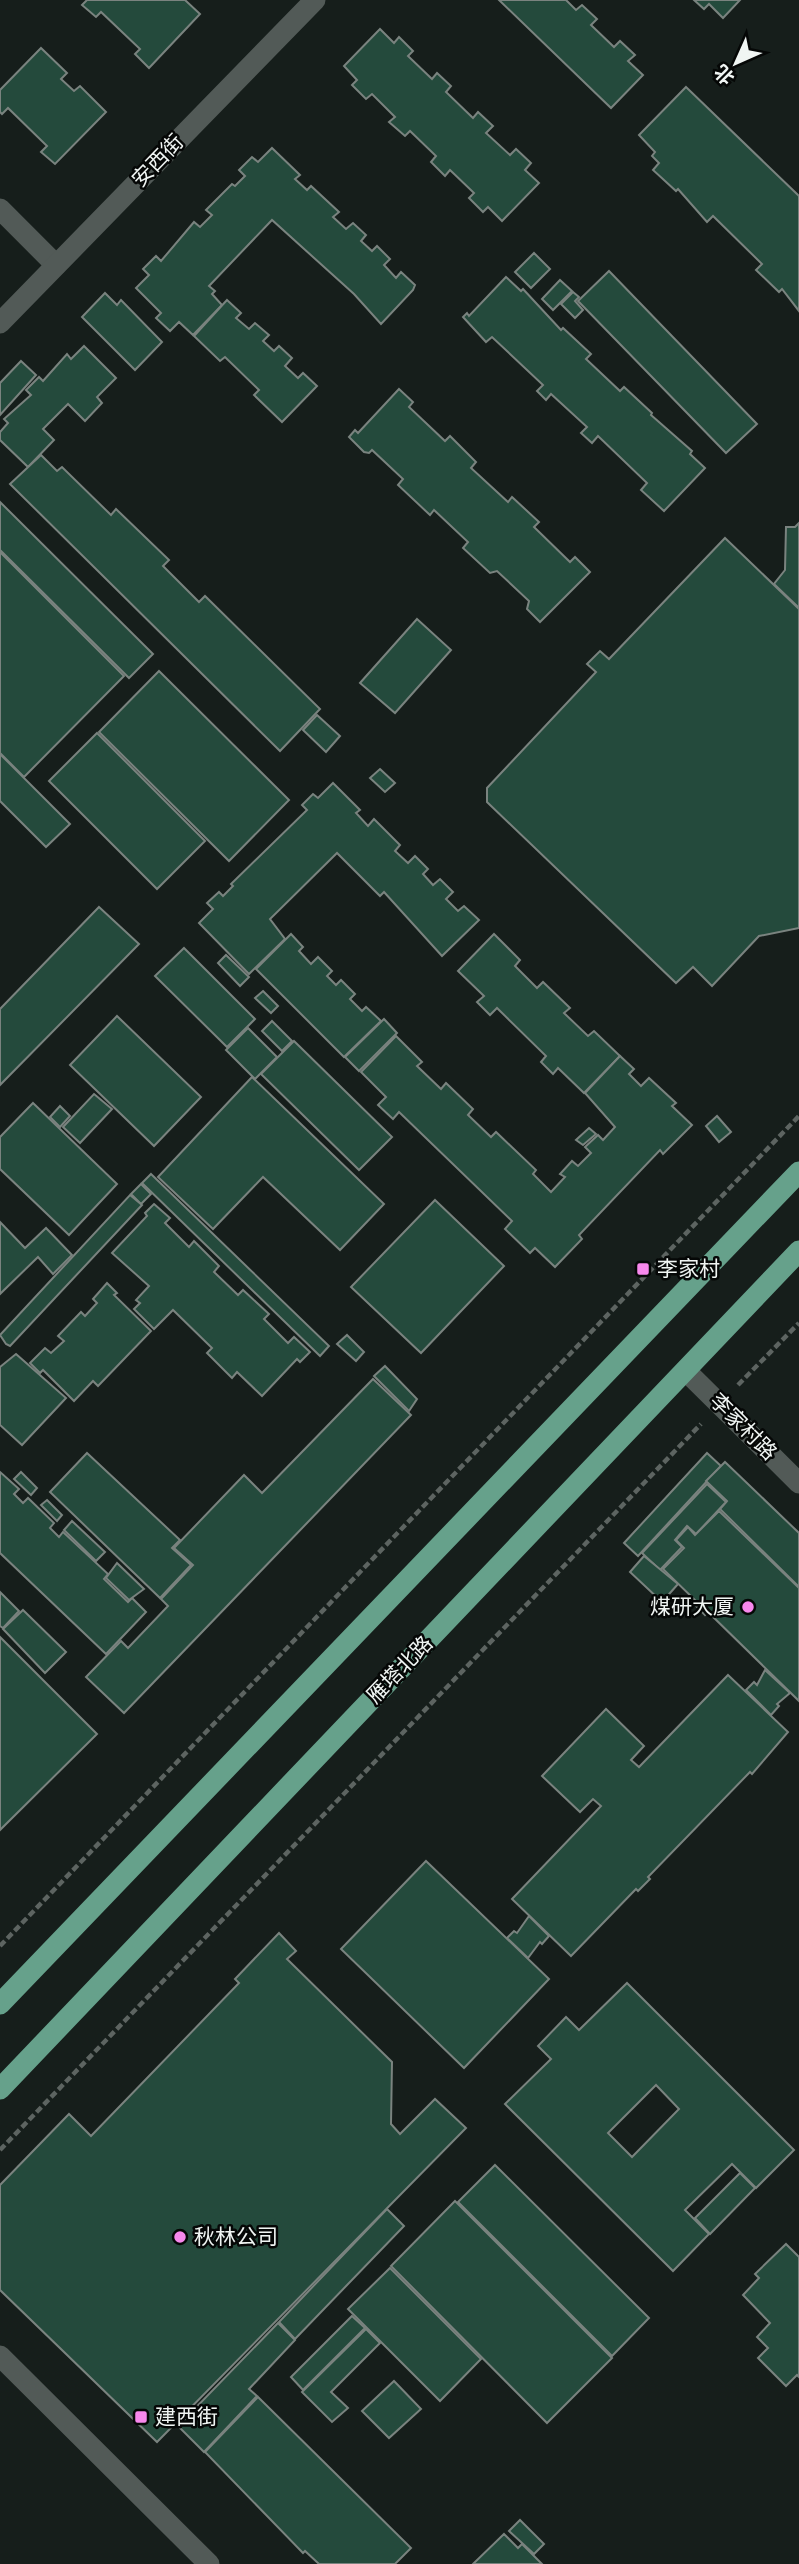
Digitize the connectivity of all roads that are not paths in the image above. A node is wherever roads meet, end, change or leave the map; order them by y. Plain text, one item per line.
1 (315, 0) edge
2 (0, 209) edge
3 (56, 265) junction
4 (0, 323) edge
5 (799, 1172) edge
6 (799, 1251) edge
7 (687, 1371) junction
8 (799, 1483) edge
9 (0, 2004) edge
10 (0, 2089) edge
11 (0, 2356) edge
12 (209, 2564) edge

1 - 3 street, 安西街
2 - 3 street
3 - 4 street, 安西街
5 - 9 main road
6 - 7 main road, 雁塔北路
7 - 8 street, 李家村路
7 - 10 main road, 雁塔北路
11 - 12 street

